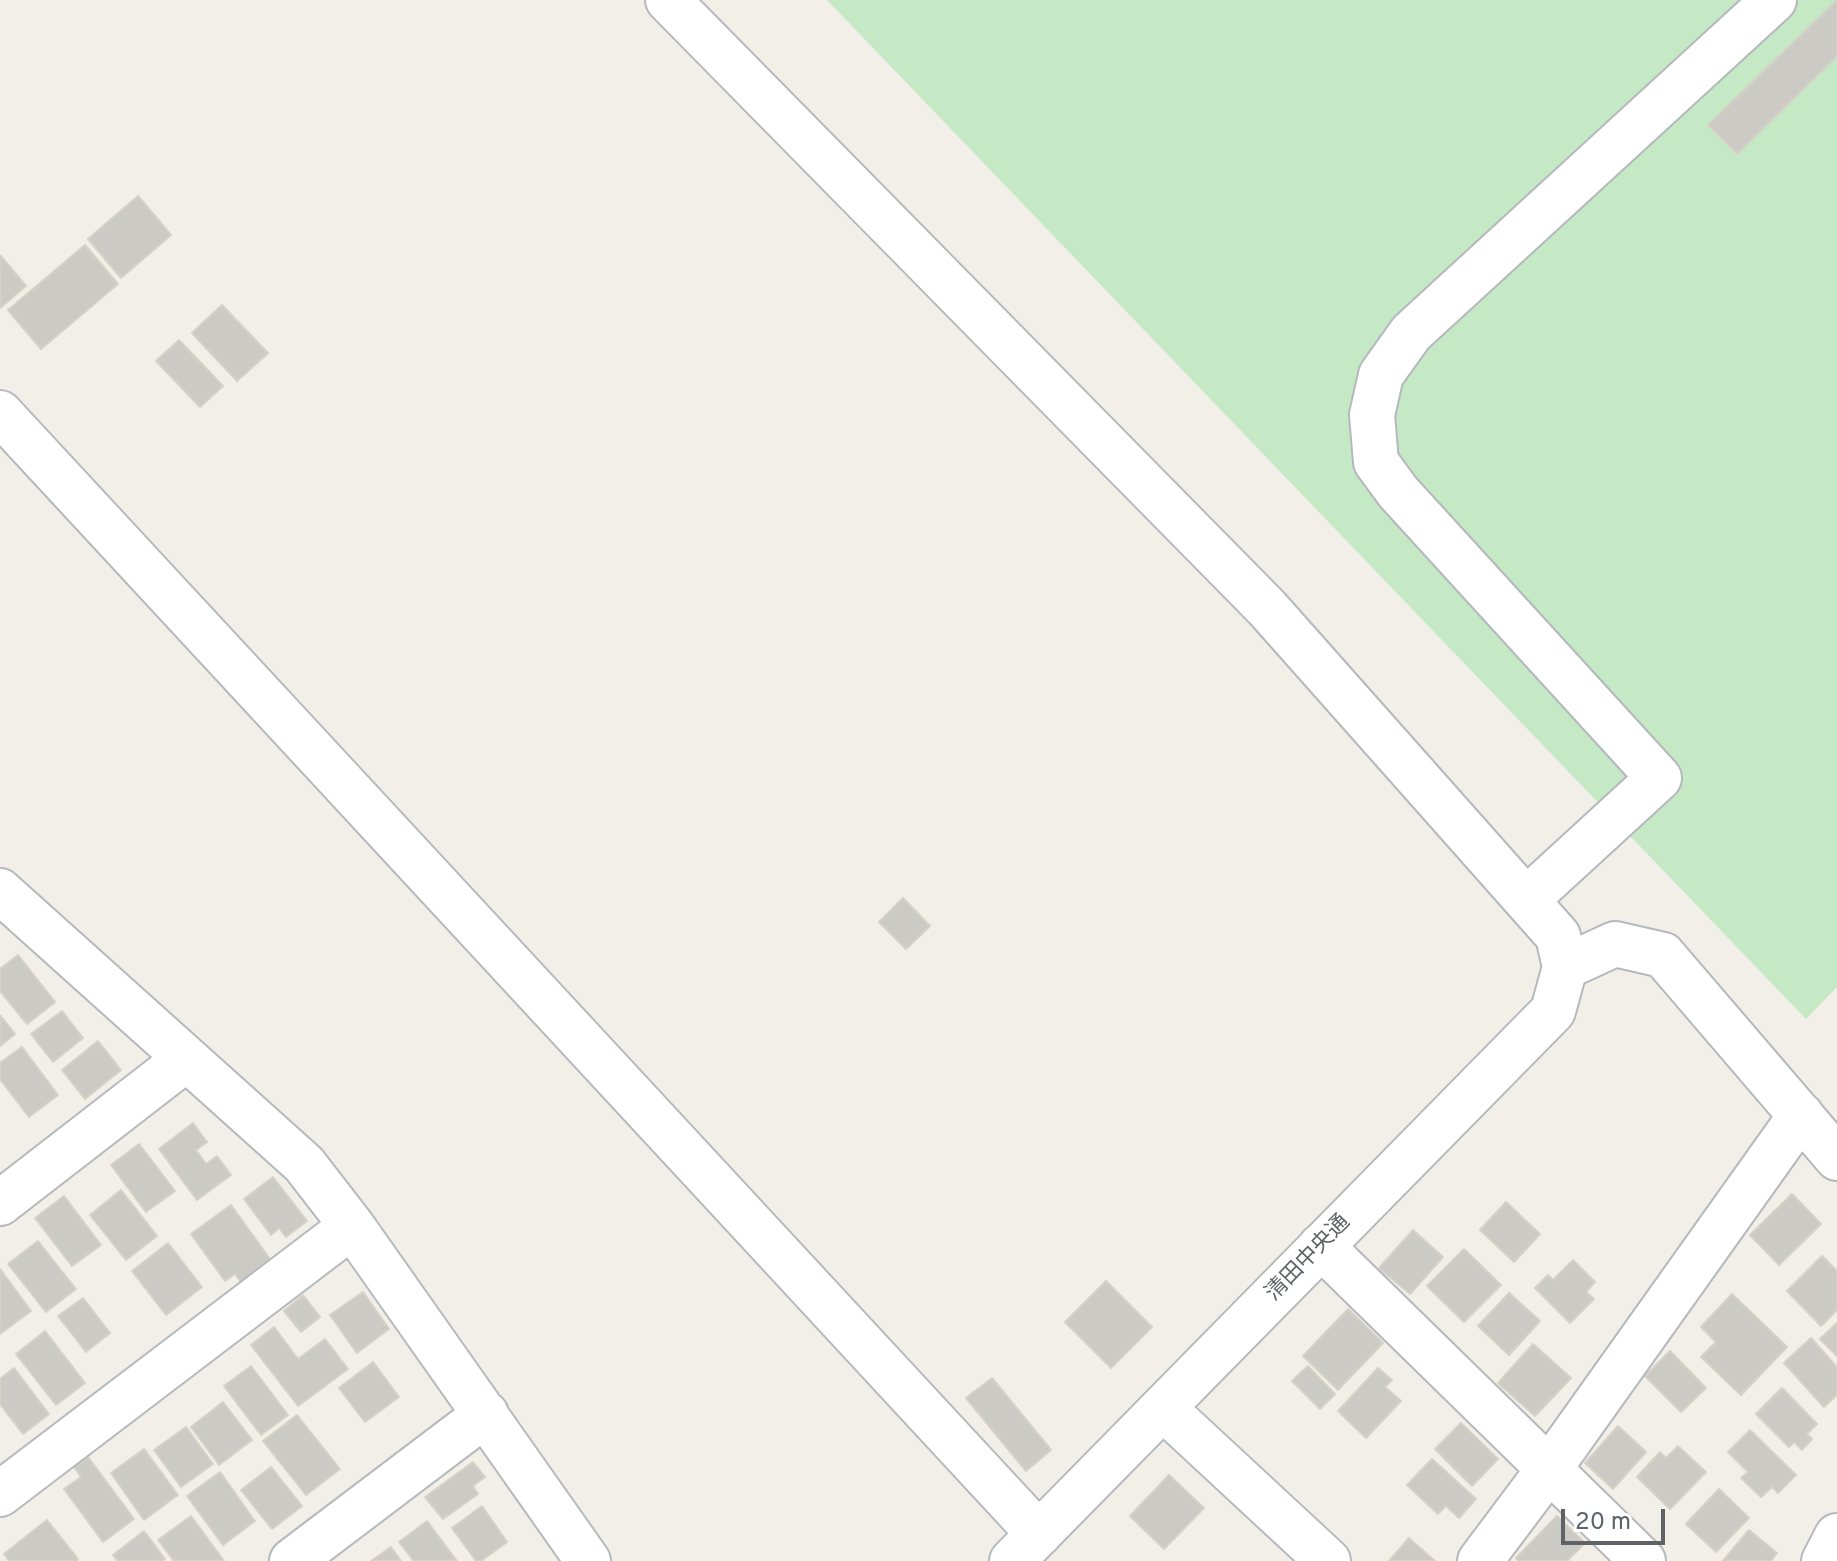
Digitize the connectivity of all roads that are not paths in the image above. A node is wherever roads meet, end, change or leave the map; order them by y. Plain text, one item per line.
1 (668, 0) edge
2 (1774, 0) edge
3 (0, 413) edge
4 (1526, 900) junction
5 (6, 906) edge
6 (1562, 952) junction
7 (186, 1059) junction
8 (1801, 1115) junction
9 (1836, 1155) edge
10 (0, 1203) edge
11 (352, 1226) junction
12 (1321, 1246) junction
13 (1163, 1408) junction
14 (486, 1414) junction
15 (1549, 1469) junction
16 (0, 1494) edge
17 (1837, 1536) edge
18 (1026, 1548) edge
19 (292, 1561) edge
20 (588, 1561) edge
21 (1328, 1561) edge
22 (1480, 1561) edge
23 (1643, 1561) edge
24 (1824, 1561) edge

1 - 4 street
2 - 4 street
3 - 18 street
4 - 6 street
5 - 7 street
6 - 8 street
6 - 12 street, 清田中央通
7 - 10 street
7 - 11 street
8 - 9 street
8 - 15 street
11 - 14 street
11 - 16 street
12 - 13 street, 清田中央通
12 - 15 street
13 - 18 street, 清田中央通
13 - 21 street
14 - 19 street
14 - 20 street
15 - 22 street
15 - 23 street
17 - 24 street

